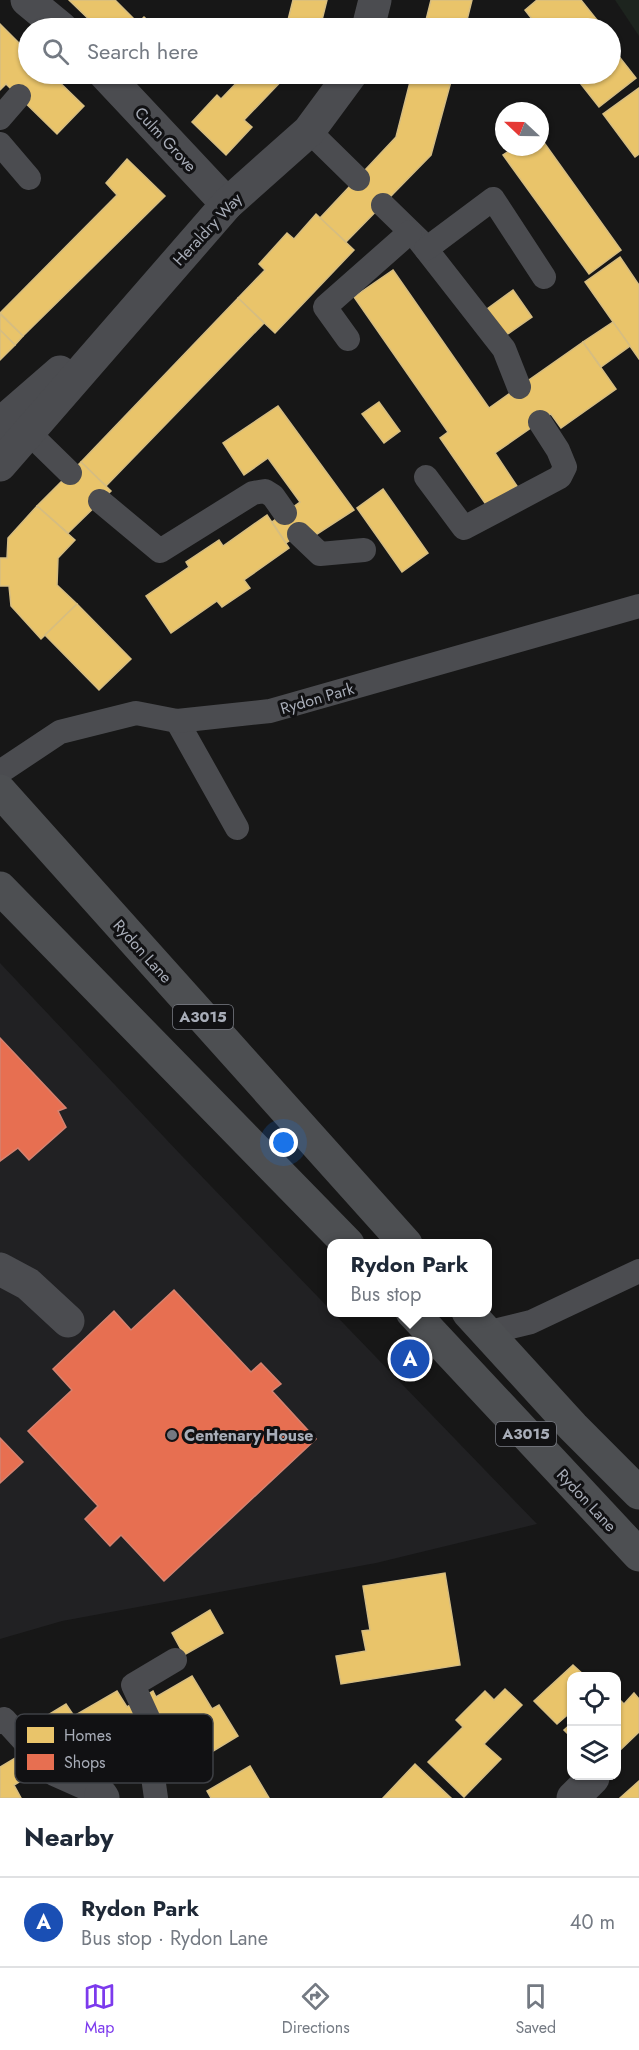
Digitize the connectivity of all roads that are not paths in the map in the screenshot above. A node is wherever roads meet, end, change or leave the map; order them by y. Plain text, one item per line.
1 (27, 0) edge
2 (375, 0) edge
3 (48, 18) edge
4 (370, 18) edge
5 (114, 84) edge
6 (344, 84) edge
7 (19, 96) dead end
8 (0, 118) edge
9 (309, 131) junction
10 (0, 144) edge
11 (29, 178) dead end
12 (357, 179) dead end
13 (227, 204) junction
14 (383, 205) dead end
15 (418, 240) junction
16 (544, 277) dead end
17 (348, 339) dead end
18 (519, 387) dead end
19 (540, 422) dead end
20 (15, 429) edge
21 (0, 465) edge
22 (70, 473) dead end
23 (426, 477) dead end
24 (100, 501) dead end
25 (285, 513) dead end
26 (299, 534) dead end
27 (363, 550) dead end
28 (639, 606) edge
29 (177, 721) junction
30 (0, 772) edge
31 (0, 791) edge
32 (237, 828) dead end
33 (0, 888) edge
34 (343, 1239) edge
35 (402, 1239) edge
36 (0, 1269) edge
37 (639, 1271) edge
38 (417, 1317) edge
39 (68, 1321) dead end
40 (477, 1323) edge
41 (639, 1493) edge
42 (639, 1555) edge
43 (175, 1660) dead end
44 (146, 1714) edge
45 (0, 1722) edge
46 (15, 1731) edge
47 (73, 1783) edge
48 (154, 1783) edge
49 (102, 1797) edge
50 (156, 1798) edge

1 - 3 street
2 - 4 street
5 - 13 street, Culm Grove
6 - 9 street, Heraldry Way
7 - 8 lane
9 - 12 lane
9 - 13 street, Heraldry Way
10 - 11 lane
13 - 20 street, Heraldry Way
14 - 15 lane
15 - 16 lane
15 - 17 lane
15 - 18 lane
19 - 23 lane
20 - 21 street, Heraldry Way
20 - 22 lane
24 - 25 lane
26 - 27 lane
28 - 29 lane, Rydon Park
29 - 30 lane, Rydon Park
29 - 32 lane
31 - 35 main road, Rydon Lane / A3015
33 - 34 main road, A3015
36 - 39 street
37 - 40 lane
38 - 42 main road, Rydon Lane / A3015
40 - 41 main road, A3015
43 - 44 lane
45 - 46 lane
47 - 49 lane
48 - 50 lane

